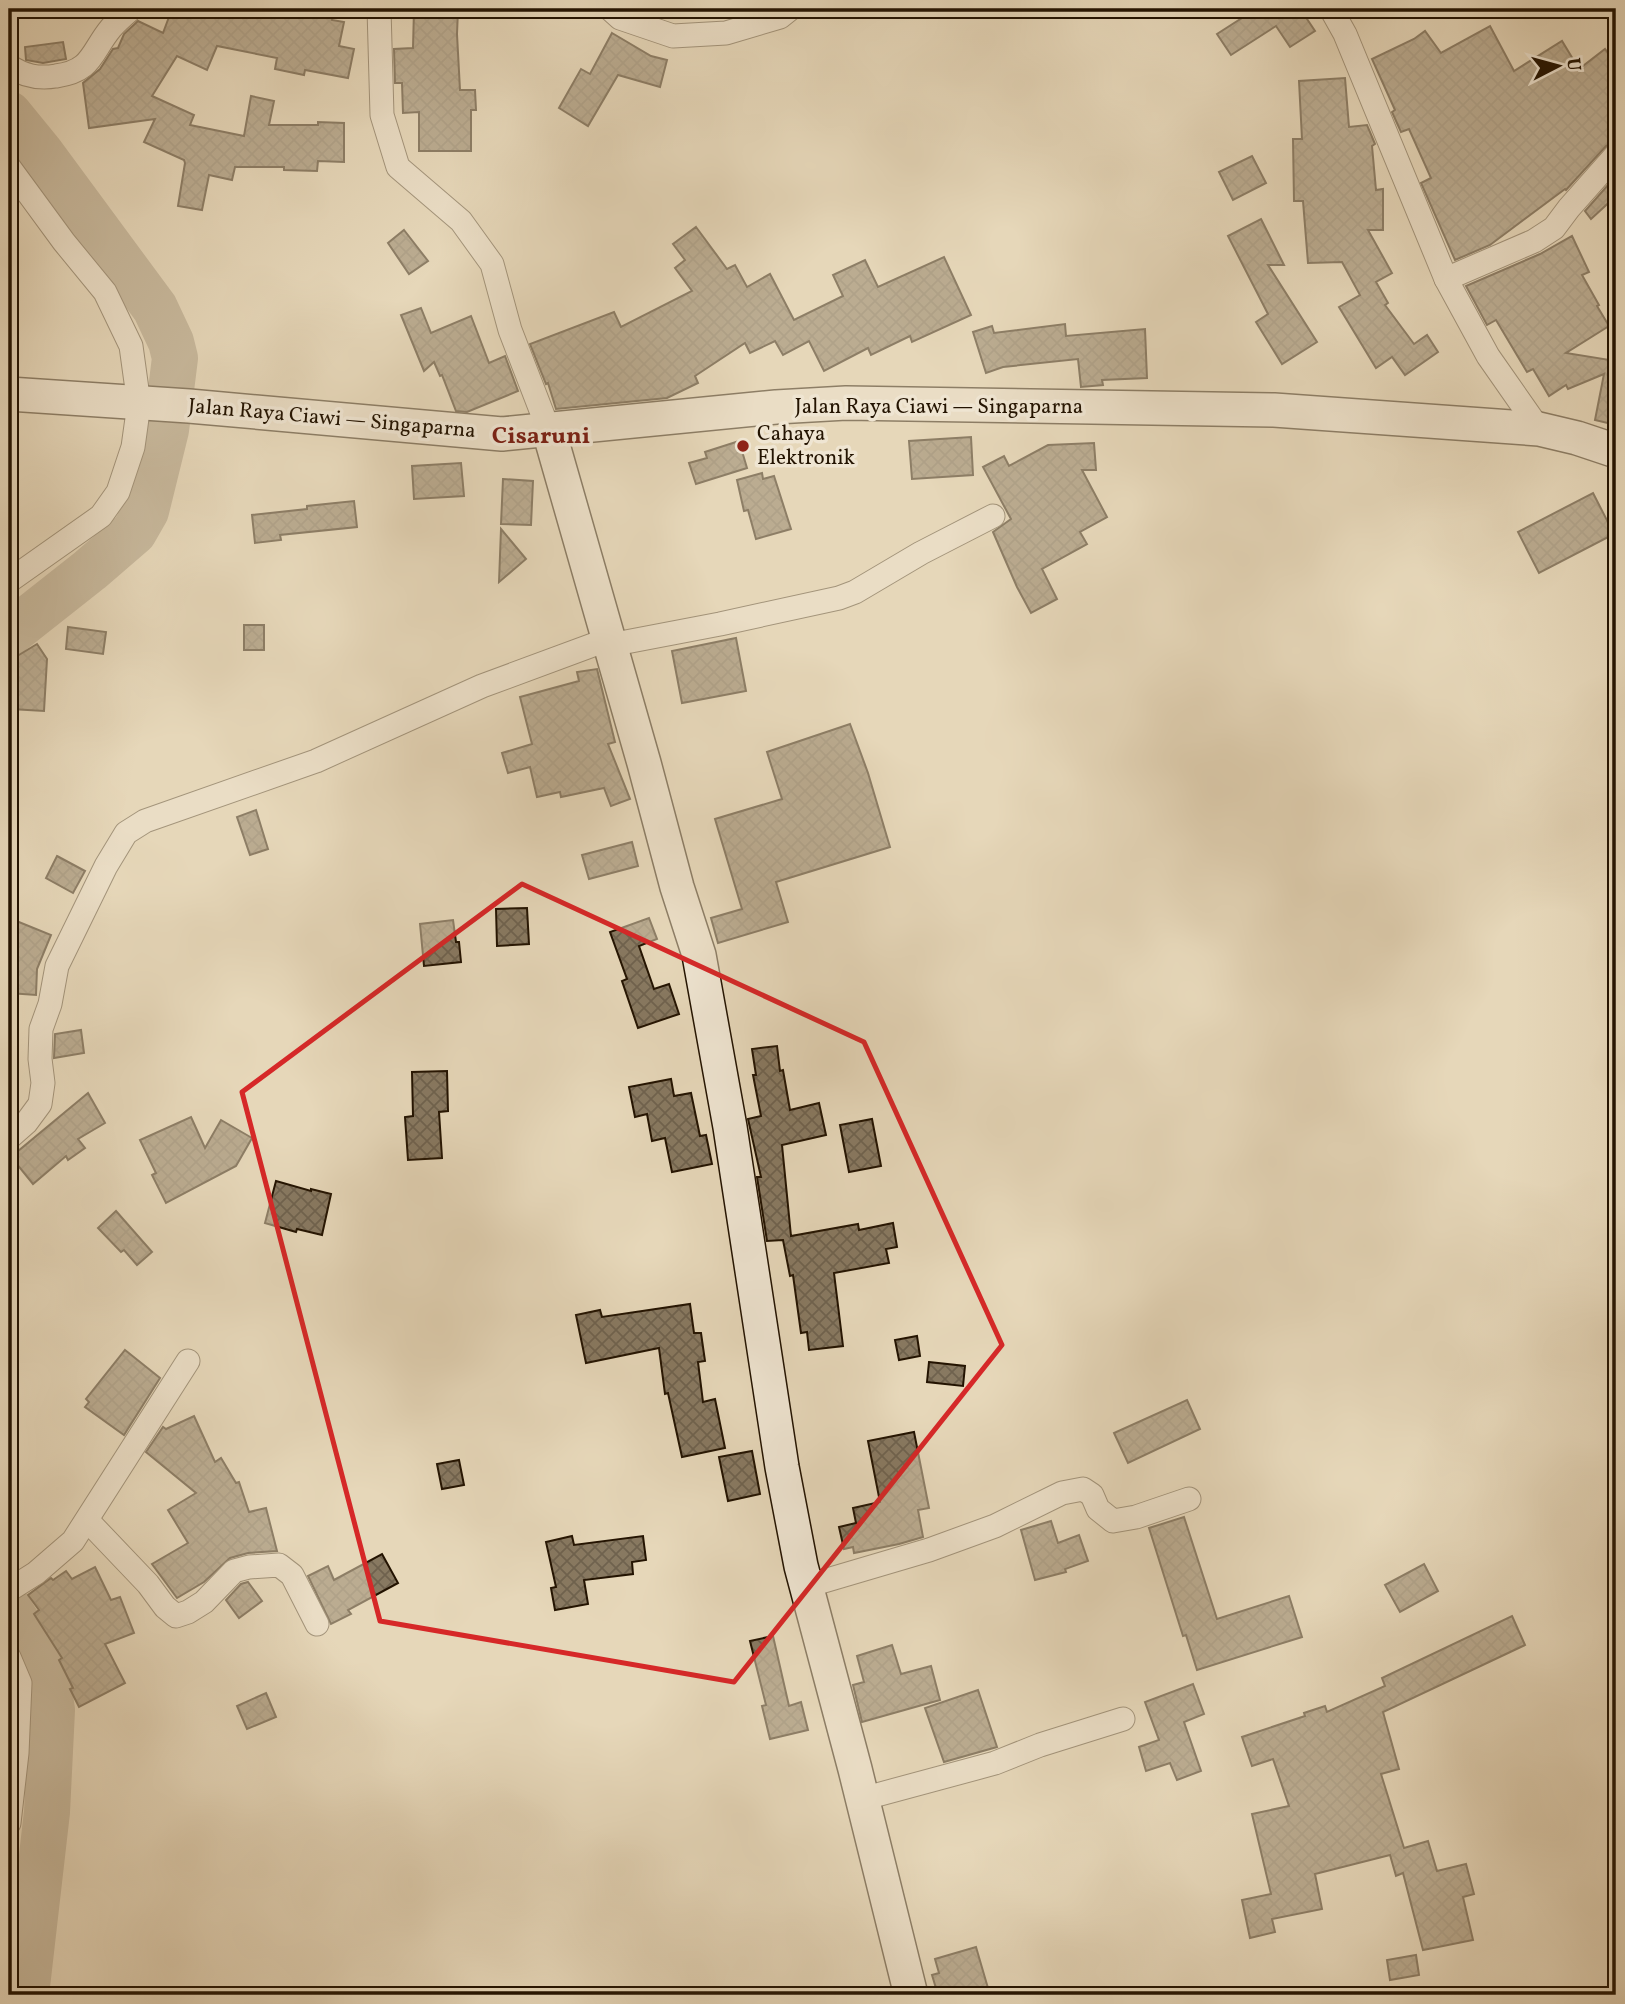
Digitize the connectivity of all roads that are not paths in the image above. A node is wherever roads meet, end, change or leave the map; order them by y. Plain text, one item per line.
1 (131, 9) edge
2 (379, 9) edge
3 (610, 9) edge
4 (790, 9) edge
5 (1331, 9) edge
6 (9, 66) edge
7 (1616, 155) edge
8 (9, 167) edge
9 (1446, 279) junction
10 (9, 394) edge
11 (147, 404) junction
12 (1539, 429) junction
13 (549, 431) junction
14 (1616, 451) edge
15 (993, 516) dead end
16 (9, 581) edge
17 (609, 642) junction
18 (9, 1138) edge
19 (188, 1361) dead end
20 (1189, 1499) dead end
21 (87, 1520) junction
22 (15, 1586) edge
23 (807, 1586) junction
24 (317, 1624) dead end
25 (9, 1660) edge
26 (1123, 1719) dead end
27 (862, 1799) junction
28 (9, 1823) edge
29 (911, 1995) edge

1 - 6 street
2 - 13 street
3 - 4 street
5 - 9 street
7 - 9 street
8 - 11 street
9 - 12 street
10 - 11 main road, Jalan Raya Ciawi — Singaparna
11 - 13 main road, Jalan Raya Ciawi — Singaparna
11 - 16 street
12 - 13 main road, Jalan Raya Ciawi — Singaparna
12 - 14 main road, Jalan Raya Ciawi — Singaparna
13 - 17 main road
15 - 17 street
17 - 18 street
17 - 23 main road
19 - 21 street
20 - 23 street
21 - 22 street
21 - 24 street
23 - 27 main road
25 - 28 street
26 - 27 street
27 - 29 main road

